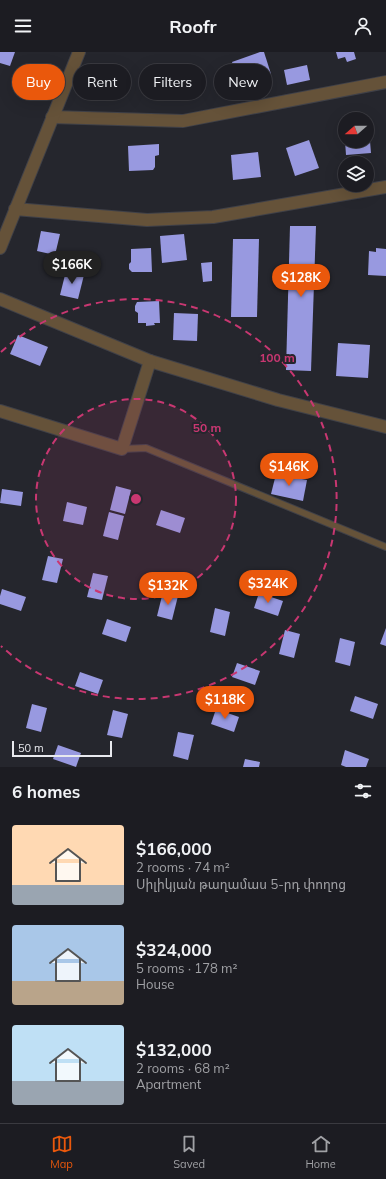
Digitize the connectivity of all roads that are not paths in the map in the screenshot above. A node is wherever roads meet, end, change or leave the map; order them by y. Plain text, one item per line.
1 (79, 52) edge
2 (386, 82) edge
3 (52, 117) junction
4 (386, 187) edge
5 (15, 209) junction
6 (0, 248) edge
7 (0, 299) edge
8 (150, 361) junction
9 (0, 411) edge
10 (386, 427) edge
11 (122, 449) junction
12 (386, 547) edge

1 - 3 street
2 - 3 street
3 - 5 street
4 - 5 street
5 - 6 street
7 - 8 street
8 - 10 street
8 - 11 street
9 - 11 street
11 - 12 lane

